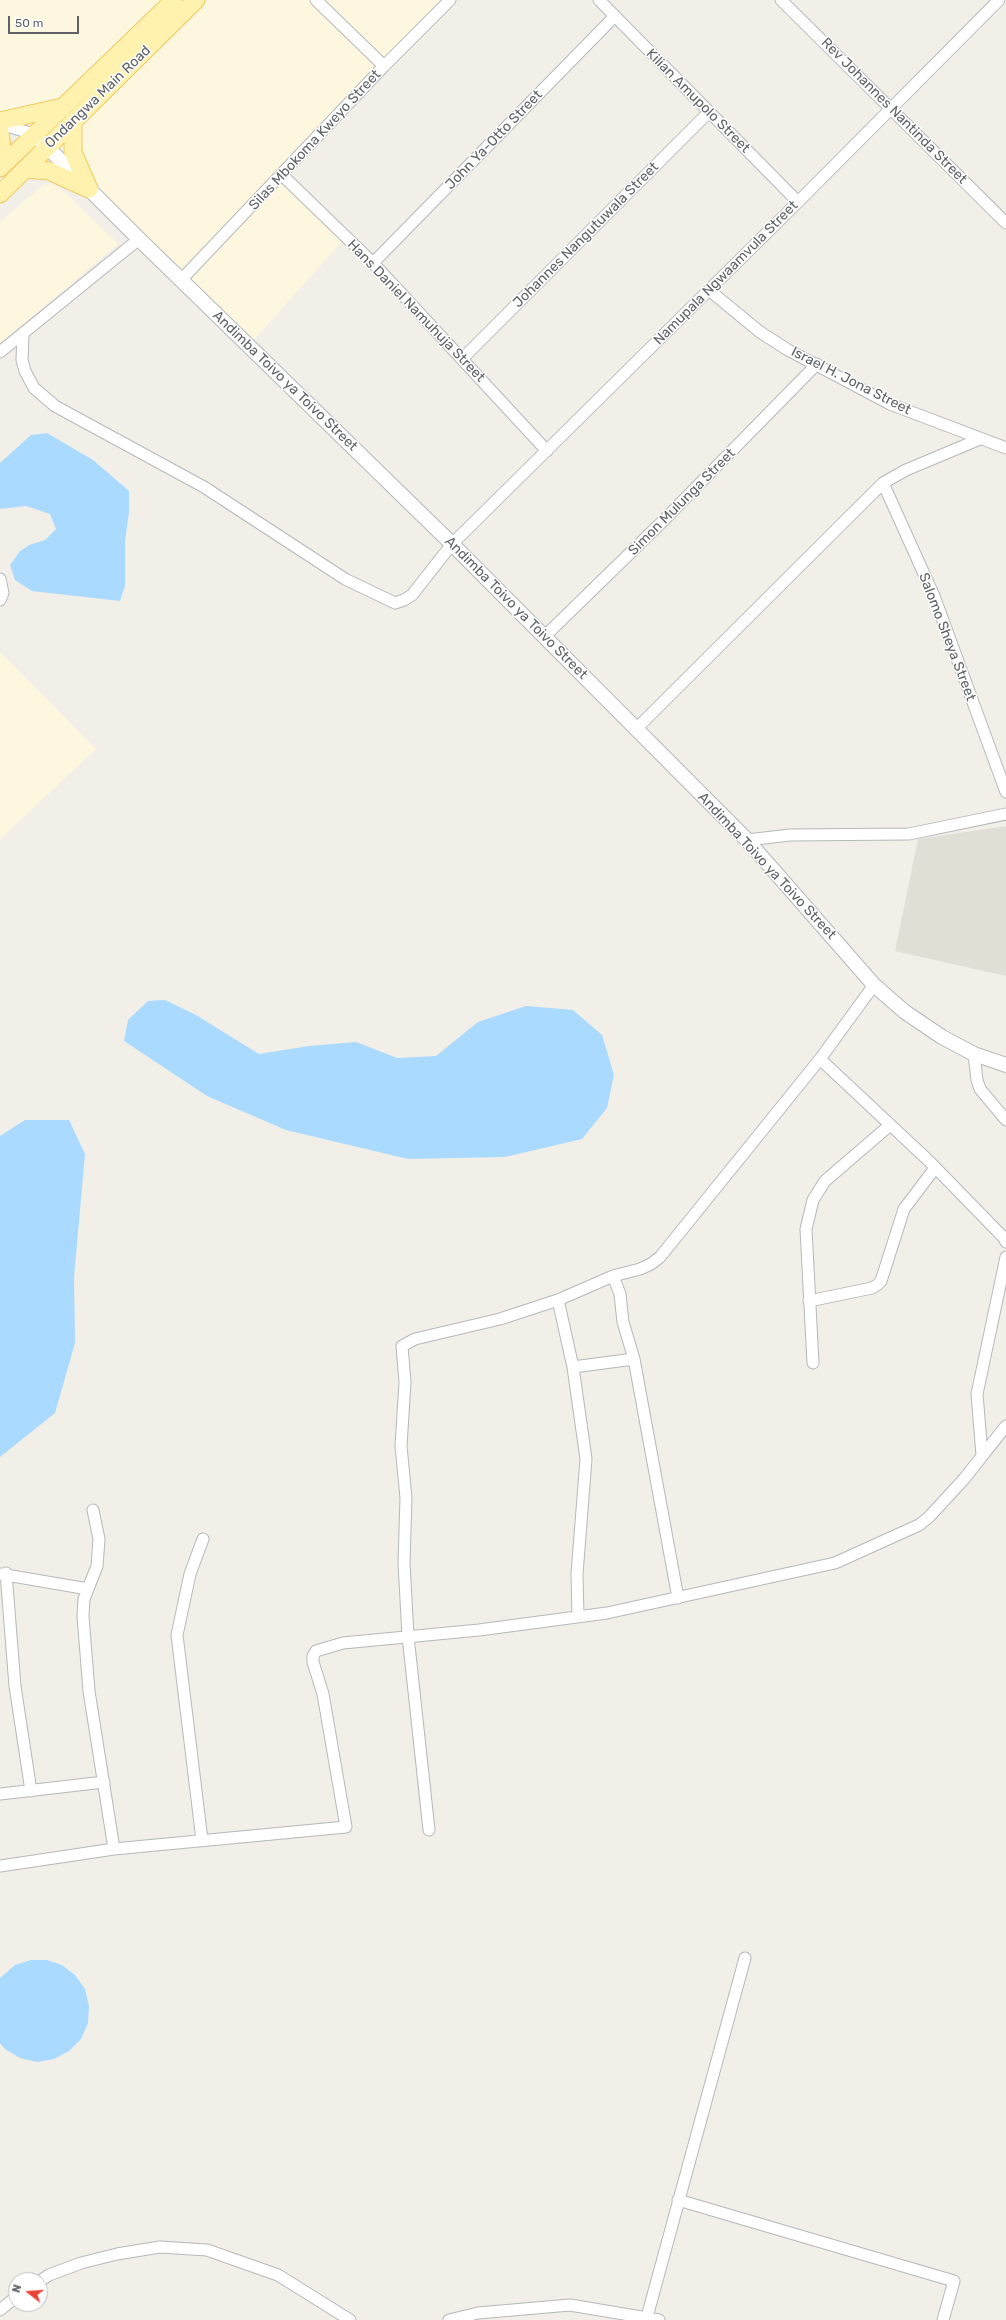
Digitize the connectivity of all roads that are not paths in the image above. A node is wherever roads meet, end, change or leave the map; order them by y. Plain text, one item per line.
1 (174, 0) edge
2 (196, 0) edge
3 (316, 0) edge
4 (450, 0) edge
5 (599, 0) edge
6 (781, 0) edge
7 (999, 0) edge
8 (615, 16) junction
9 (384, 66) junction
10 (62, 107) junction
11 (891, 107) junction
12 (708, 112) junction
13 (0, 121) edge
14 (73, 121) junction
15 (0, 124) edge
16 (0, 132) edge
17 (34, 134) junction
18 (47, 147) junction
19 (0, 167) edge
20 (25, 169) junction
21 (282, 175) junction
22 (89, 189) junction
23 (0, 194) edge
24 (798, 202) junction
25 (1006, 223) edge
26 (138, 239) junction
27 (373, 264) junction
28 (181, 280) junction
29 (709, 290) junction
30 (23, 333) junction
31 (0, 352) edge
32 (463, 358) junction
33 (817, 364) junction
34 (980, 439) junction
35 (1006, 448) edge
36 (547, 451) junction
37 (883, 483) junction
38 (452, 544) junction
39 (0, 579) edge
40 (0, 600) edge
41 (544, 637) junction
42 (636, 729) junction
43 (1006, 792) edge
44 (1006, 814) edge
45 (747, 840) junction
46 (874, 985) junction
47 (974, 1054) junction
48 (820, 1059) junction
49 (1006, 1065) edge
50 (1006, 1120) edge
51 (890, 1125) junction
52 (935, 1168) junction
53 (1006, 1242) edge
54 (1006, 1257) edge
55 (613, 1276) junction
56 (558, 1300) junction
57 (809, 1301) junction
58 (634, 1358) junction
59 (813, 1363) dead end
60 (573, 1367) junction
61 (1006, 1426) edge
62 (982, 1455) junction
63 (93, 1510) dead end
64 (203, 1539) dead end
65 (3, 1573) edge
66 (88, 1589) junction
67 (678, 1598) junction
68 (578, 1617) junction
69 (408, 1636) junction
70 (104, 1782) junction
71 (31, 1791) junction
72 (0, 1794) edge
73 (429, 1830) dead end
74 (202, 1840) junction
75 (114, 1849) junction
76 (0, 1866) edge
77 (745, 1958) dead end
78 (678, 2200) junction
79 (48, 2275) edge
80 (8, 2304) edge
81 (0, 2310) edge
82 (647, 2317) junction
83 (350, 2320) edge
84 (449, 2320) edge
85 (659, 2320) edge
86 (943, 2320) edge

1 - 10 main road, Ondangwa Main Road
2 - 14 main road, Ondangwa Main Road
3 - 9 street
4 - 9 street, Silas Mbokoma Kweyo Street
5 - 8 street, Kilian Amupolo Street
6 - 11 street, Rev Johannes Nantinda Street
7 - 11 street, Namupala Ngwaamvula Street
8 - 12 street, Kilian Amupolo Street
8 - 27 street, John Ya-Otto Street
9 - 21 street, Silas Mbokoma Kweyo Street
10 - 13 main road
10 - 17 main road, Ondangwa Main Road
11 - 24 street, Namupala Ngwaamvula Street
11 - 25 street, Rev Johannes Nantinda Street
12 - 24 street, Kilian Amupolo Street
12 - 32 street, Johannes Nangutuwala Street
14 - 18 main road, Ondangwa Main Road
14 - 22 main road
15 - 17 street
16 - 19 main road
17 - 18 street, Andimba Toivo ya Toivo Street
17 - 19 main road, Ondangwa Main Road
18 - 20 main road, Ondangwa Main Road
18 - 22 street, Andimba Toivo ya Toivo Street
20 - 22 main road
20 - 23 main road, Ondangwa Main Road
21 - 27 street, Hans Daniel Namuhuja Street
21 - 28 street, Silas Mbokoma Kweyo Street
22 - 26 street, Andimba Toivo ya Toivo Street
24 - 29 street, Namupala Ngwaamvula Street
26 - 28 street, Andimba Toivo ya Toivo Street
26 - 30 street
27 - 32 street, Hans Daniel Namuhuja Street
28 - 38 street, Andimba Toivo ya Toivo Street
29 - 33 street, Israel H. Jona Street
29 - 36 street, Namupala Ngwaamvula Street
30 - 31 street
30 - 38 street, Namupala Ngwaamvula Street
32 - 36 street, Hans Daniel Namuhuja Street
33 - 34 street, Israel H. Jona Street
33 - 41 street, Simon Mulunga Street
34 - 35 street, Israel H. Jona Street
34 - 37 street
36 - 38 street, Namupala Ngwaamvula Street
37 - 42 street
37 - 43 street, Salomo Sheya Street
38 - 41 street, Andimba Toivo ya Toivo Street
39 - 40 street
41 - 42 street, Andimba Toivo ya Toivo Street
42 - 45 street, Andimba Toivo ya Toivo Street
44 - 45 street
45 - 46 street, Andimba Toivo ya Toivo Street
46 - 47 street, Andimba Toivo ya Toivo Street
46 - 48 street
47 - 49 street, Andimba Toivo ya Toivo Street
47 - 50 street
48 - 51 street
48 - 55 street
51 - 52 street
51 - 57 street
52 - 53 street
52 - 57 street
54 - 62 street
55 - 56 street
55 - 58 street
56 - 60 street
56 - 69 street
57 - 59 street
58 - 60 street
58 - 67 street
60 - 68 street
61 - 62 street
62 - 67 street
63 - 66 street
64 - 74 street
65 - 66 street
65 - 71 street
66 - 70 street
67 - 68 street
68 - 69 street
69 - 73 street
69 - 74 street
70 - 71 street
70 - 75 street
71 - 72 street
74 - 75 street
75 - 76 street
77 - 78 street
78 - 82 street
78 - 86 street
79 - 83 street
80 - 81 street
82 - 84 street
82 - 85 street

